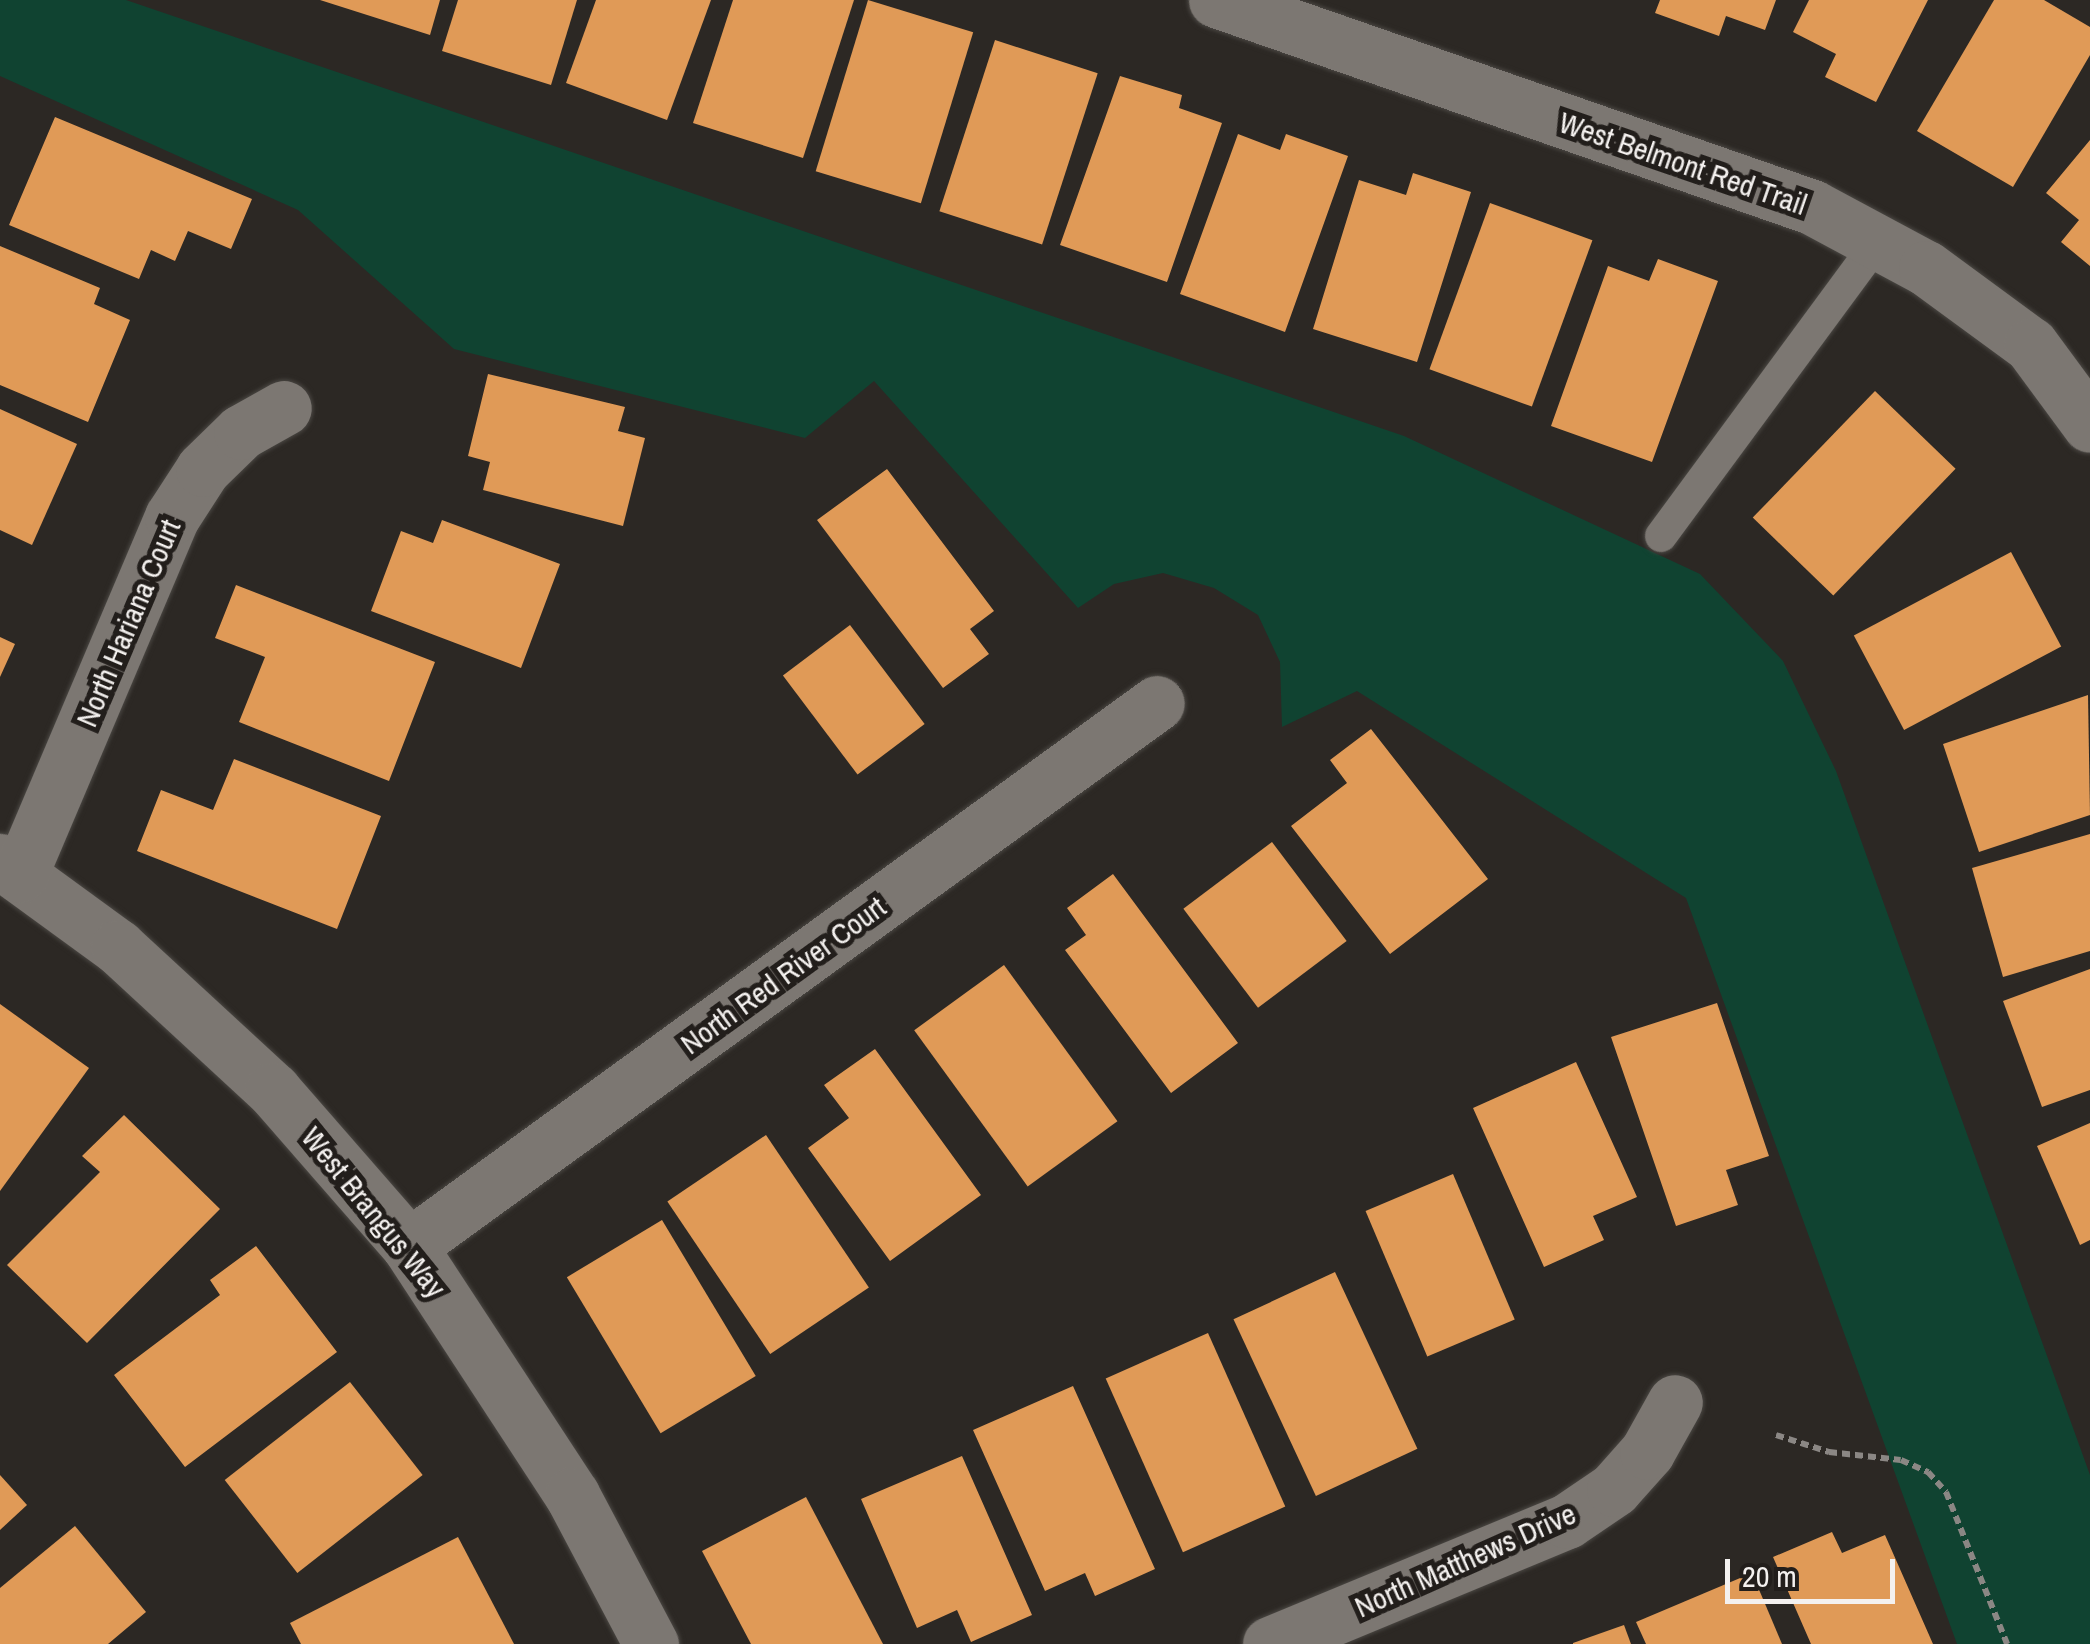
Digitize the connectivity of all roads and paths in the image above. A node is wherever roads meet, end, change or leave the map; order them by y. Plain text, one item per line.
1 (1216, 0) edge
2 (1878, 242) junction
3 (284, 408) dead end
4 (2090, 424) edge
5 (1661, 536) dead end
6 (1156, 703) dead end
7 (10, 868) edge
8 (409, 1246) junction
9 (1676, 1402) dead end
10 (1776, 1435) dead end
11 (651, 1644) edge
12 (1270, 1644) edge
13 (2007, 1644) edge

1 - 2 street, West Belmont Red Trail
2 - 4 street, West Belmont Red Trail
2 - 5 lane
3 - 7 street, North Hariana Court
6 - 8 street, North Red River Court
7 - 8 street, West Brangus Way
8 - 11 street, West Brangus Way
9 - 12 street, North Matthews Drive
10 - 13 path

